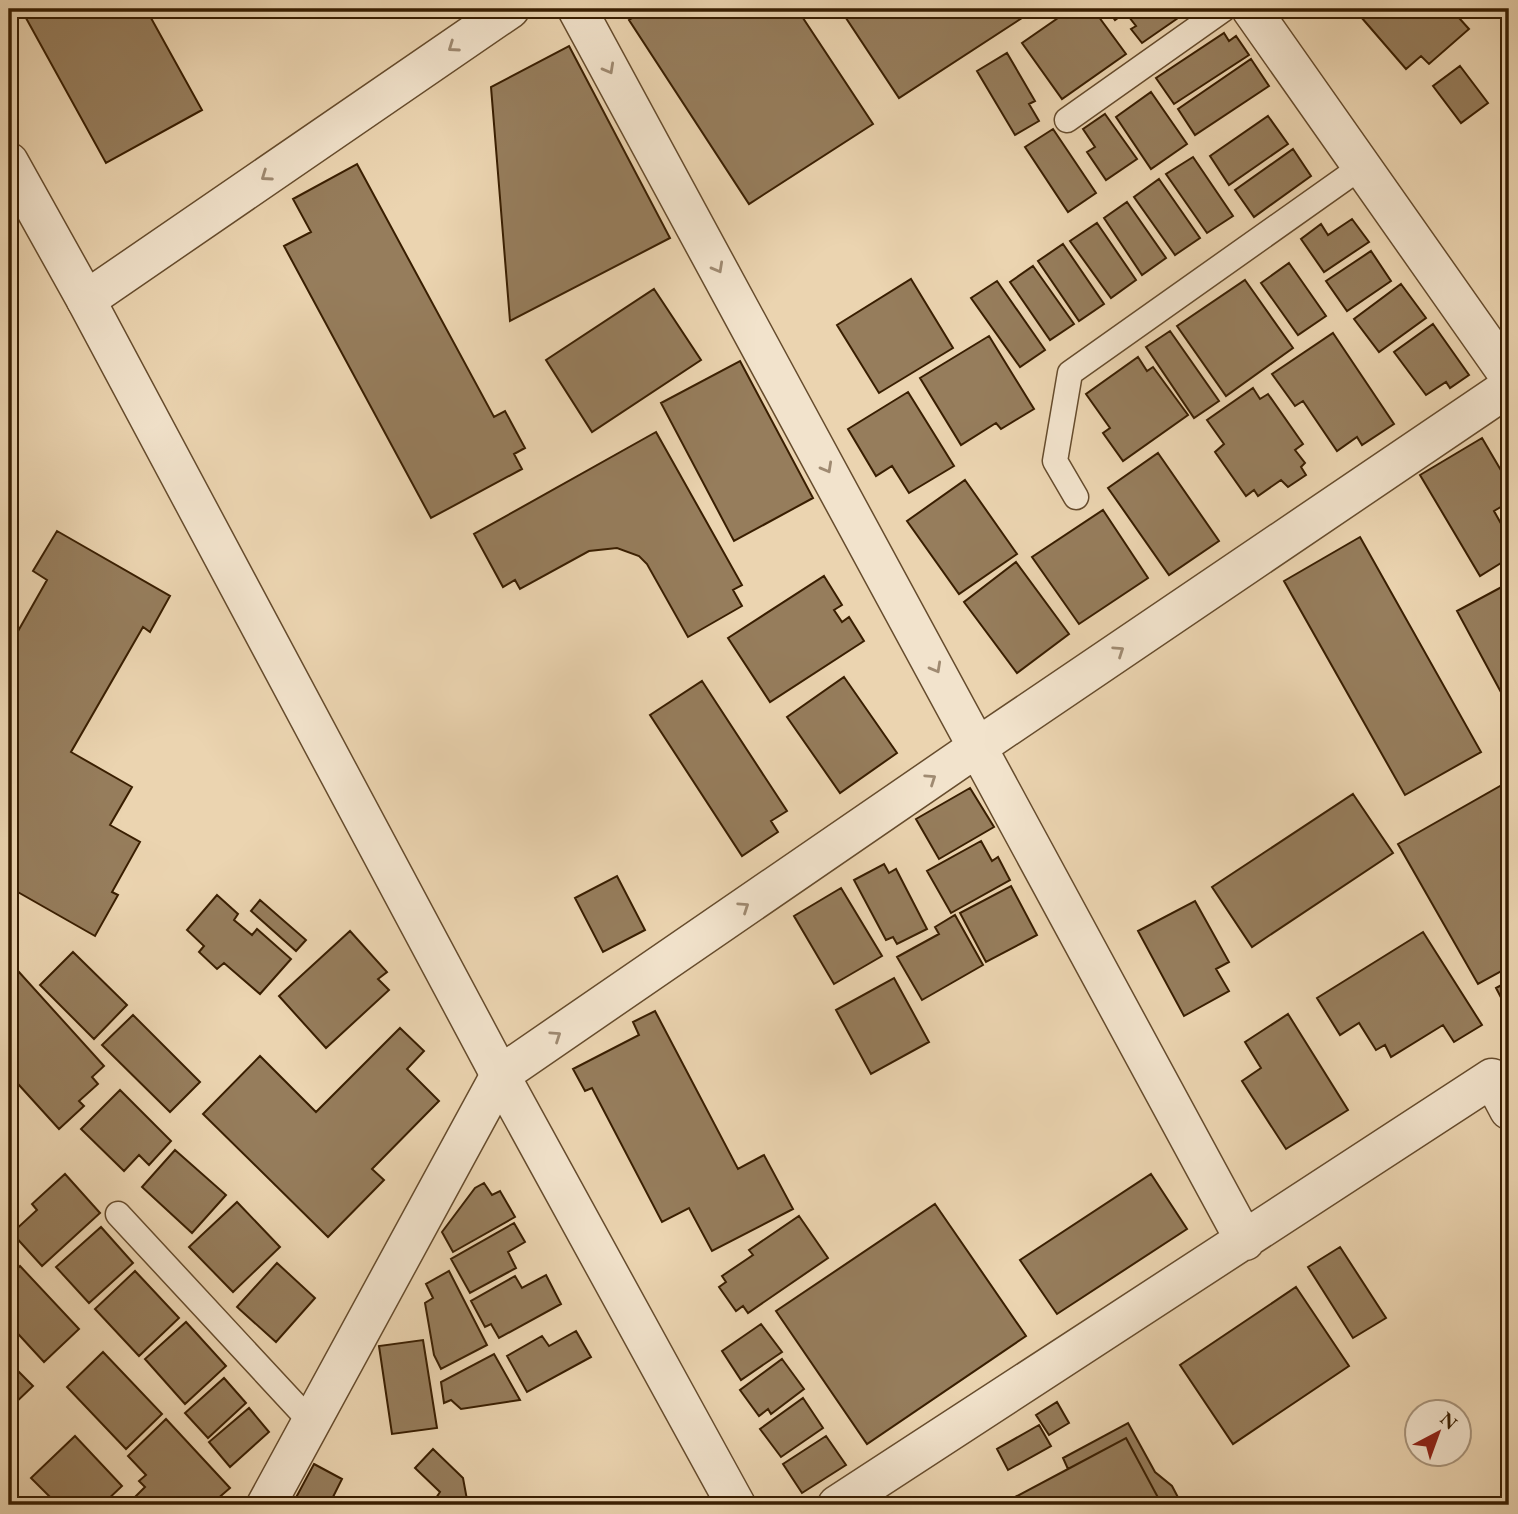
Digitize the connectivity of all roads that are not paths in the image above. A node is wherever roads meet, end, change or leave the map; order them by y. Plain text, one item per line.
1 (510, 9) edge
2 (577, 9) edge
3 (1224, 9) edge
4 (1251, 9) edge
5 (1067, 120) dead end
6 (9, 162) edge
7 (1361, 167) junction
8 (86, 300) junction
9 (1509, 376) edge
10 (1509, 387) edge
11 (1076, 496) dead end
12 (979, 746) junction
13 (500, 1075) junction
14 (1509, 1110) edge
15 (118, 1214) dead end
16 (1245, 1241) junction
17 (311, 1422) junction
18 (266, 1505) edge
19 (737, 1505) edge
20 (836, 1505) edge

1 -> 8 street
2 -> 12 street
3 - 5 lane
4 - 7 street
6 - 8 street
7 - 9 street
7 - 11 lane
8 - 13 street
12 -> 10 street
13 -> 12 street
12 - 16 street
13 - 17 street
13 - 19 street
14 - 16 street
15 - 17 lane
16 - 20 street
17 - 18 street

